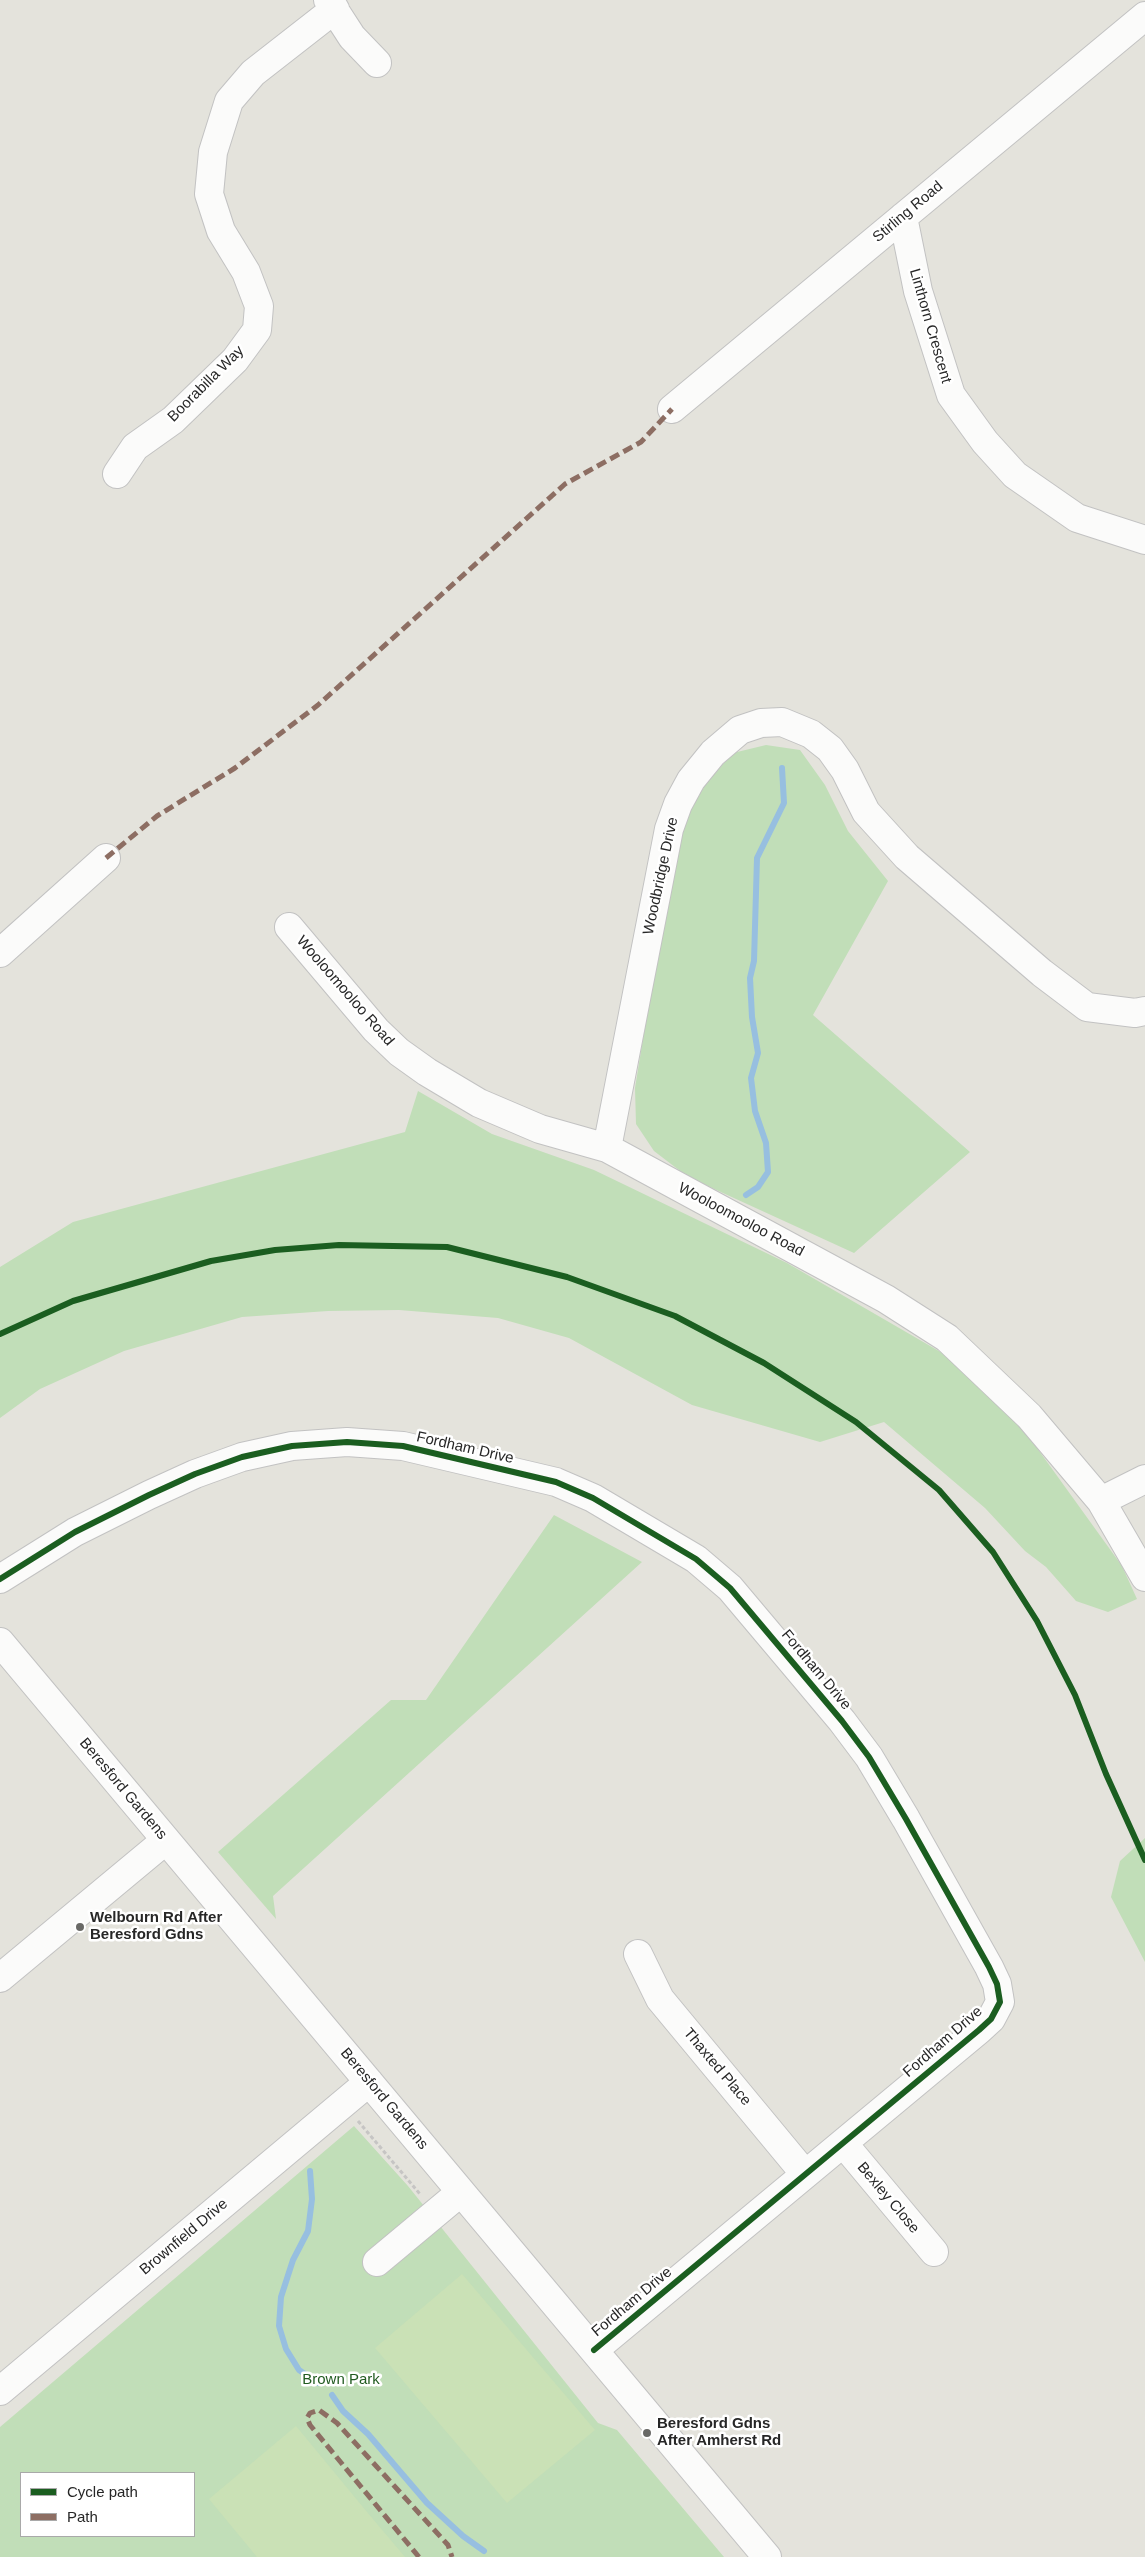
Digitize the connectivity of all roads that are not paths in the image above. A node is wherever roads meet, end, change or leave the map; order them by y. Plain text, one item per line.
1 (332, 5) edge
2 (1145, 16) edge
3 (377, 63) dead end
4 (903, 217) junction
5 (672, 409) dead end
6 (117, 474) dead end
7 (1145, 540) edge
8 (106, 858) dead end
9 (289, 927) dead end
10 (0, 953) edge
11 (1145, 1012) edge
12 (608, 1148) junction
13 (1145, 1479) edge
14 (1101, 1501) junction
15 (1145, 1577) edge
16 (0, 1579) edge
17 (0, 1642) edge
18 (166, 1840) junction
19 (638, 1954) dead end
20 (0, 1978) edge
21 (369, 2082) junction
22 (842, 2143) junction
23 (805, 2174) junction
24 (461, 2192) junction
25 (934, 2252) dead end
26 (377, 2262) dead end
27 (594, 2350) junction
28 (0, 2391) edge
29 (767, 2557) edge

1 - 3 street, Boorabilla Way
1 - 6 street, Boorabilla Way
2 - 4 street, Stirling Road
4 - 5 street, Stirling Road
4 - 7 street, Linthorn Crescent
8 - 10 street
9 - 12 street, Wooloomooloo Road
11 - 12 street, Woodbridge Drive
12 - 14 street, Wooloomooloo Road
13 - 14 street
14 - 15 street, Wooloomooloo Road
16 - 22 street, Fordham Drive
17 - 18 street, Beresford Gardens
18 - 20 street
18 - 21 street, Beresford Gardens
19 - 23 street, Thaxted Place
21 - 24 street, Beresford Gardens
21 - 28 street, Brownfield Drive
22 - 23 street, Fordham Drive
22 - 25 street, Bexley Close
23 - 27 street, Fordham Drive
24 - 26 street
24 - 27 street, Beresford Gardens
27 - 29 street, Beresford Gardens

